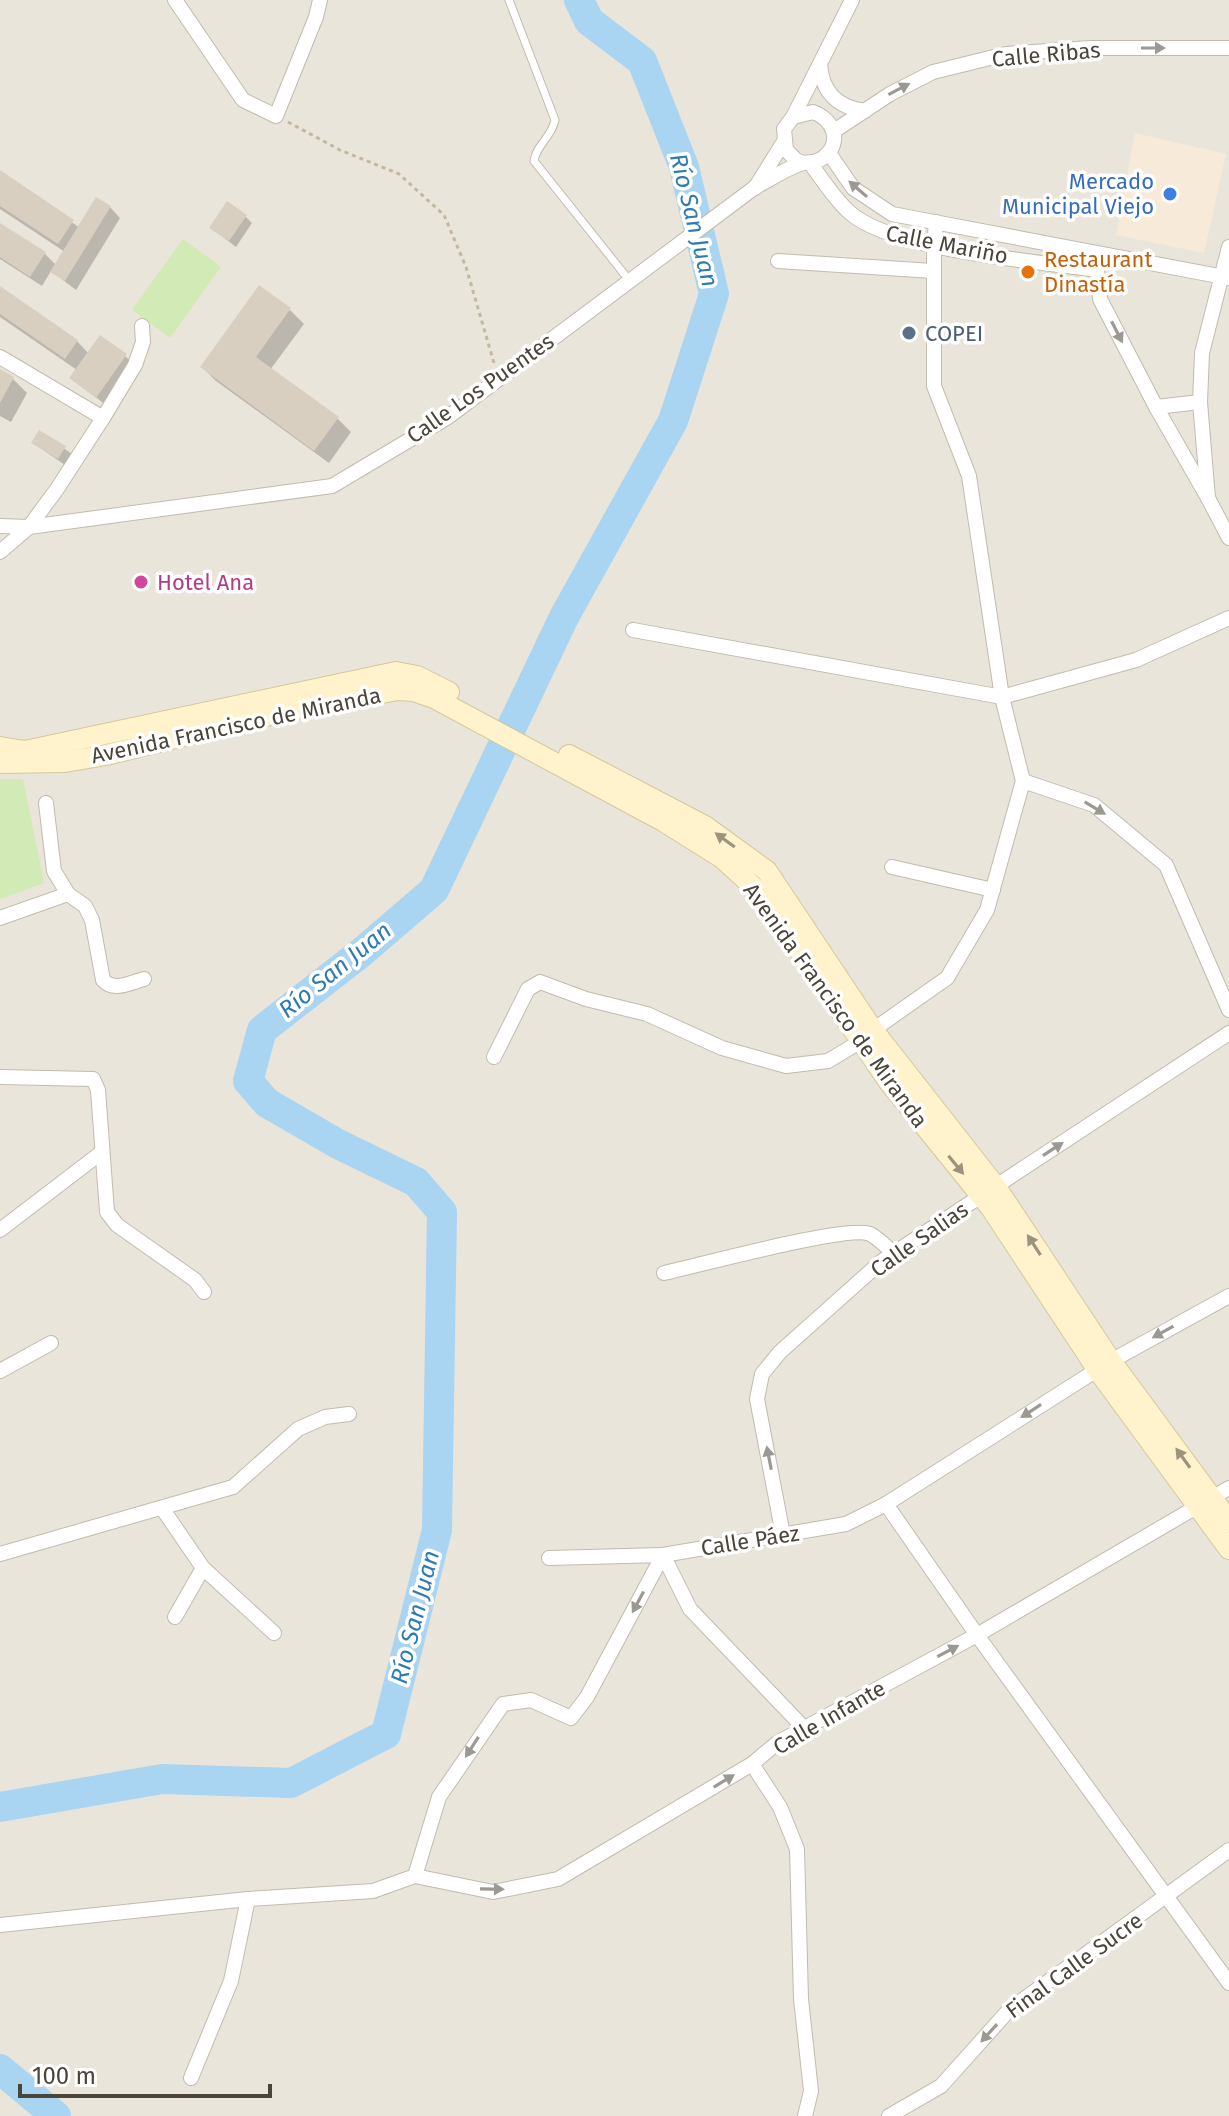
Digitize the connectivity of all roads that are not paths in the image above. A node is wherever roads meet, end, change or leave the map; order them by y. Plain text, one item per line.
1 (175, 0) edge
2 (320, 0) edge
3 (509, 0) edge
4 (852, 0) edge
5 (1229, 48) edge
6 (820, 64) junction
7 (865, 111) junction
8 (793, 117) junction
9 (834, 131) junction
10 (783, 143) junction
11 (829, 153) junction
12 (806, 163) junction
13 (754, 188) junction
14 (936, 222) junction
15 (934, 246) junction
16 (1229, 247) edge
17 (1119, 257) junction
18 (778, 261) dead end
19 (1097, 270) junction
20 (933, 271) junction
21 (1226, 278) edge
22 (629, 280) junction
23 (142, 326) dead end
24 (0, 357) edge
25 (1200, 402) junction
26 (1156, 407) junction
27 (103, 418) junction
28 (1208, 498) junction
29 (0, 526) edge
30 (29, 527) junction
31 (1229, 538) edge
32 (0, 552) edge
33 (1229, 618) edge
34 (633, 630) dead end
35 (435, 692) junction
36 (1002, 697) junction
37 (0, 747) edge
38 (0, 763) edge
39 (1023, 781) junction
40 (46, 803) dead end
41 (892, 867) dead end
42 (993, 890) junction
43 (68, 894) junction
44 (0, 918) edge
45 (144, 979) dead end
46 (1229, 1010) edge
47 (1229, 1033) edge
48 (867, 1035) junction
49 (494, 1057) dead end
50 (0, 1077) edge
51 (102, 1152) junction
52 (988, 1191) junction
53 (0, 1230) edge
54 (894, 1254) junction
55 (664, 1273) dead end
56 (204, 1292) dead end
57 (1229, 1296) edge
58 (51, 1343) dead end
59 (1104, 1365) junction
60 (0, 1371) edge
61 (349, 1414) dead end
62 (1213, 1498) edge
63 (886, 1504) junction
64 (162, 1508) junction
65 (1229, 1521) edge
66 (783, 1535) junction
67 (1229, 1549) edge
68 (0, 1554) edge
69 (663, 1555) junction
70 (549, 1558) dead end
71 (203, 1568) junction
72 (175, 1617) dead end
73 (274, 1633) dead end
74 (977, 1635) junction
75 (804, 1728) junction
76 (752, 1764) junction
77 (1229, 1850) edge
78 (415, 1876) junction
79 (1169, 1896) junction
80 (248, 1899) junction
81 (0, 1925) edge
82 (1229, 1983) edge
83 (191, 2078) dead end
84 (805, 2116) edge
85 (889, 2116) edge

1 - 2 street
3 - 22 lane
4 - 6 street
7 -> 5 street, Calle Ribas
6 - 7 street
6 - 8 street
7 - 9 street, Calle Ribas
8 - 9 street
8 - 10 street
9 - 11 street
10 - 12 street
10 - 13 street
11 - 12 street
14 -> 11 street, Calle Mariño
12 - 13 street
12 - 15 street, Calle Mariño
13 - 22 street, Calle Los Puentes
14 - 15 street
14 - 17 street, Calle Mariño
15 - 19 street, Calle Mariño
15 - 20 street
16 - 21 street
17 - 19 street
17 - 21 street, Calle Mariño
18 - 20 street
19 -> 26 street
20 - 36 street
21 - 25 street
22 - 30 street, Calle Los Puentes
23 - 27 street
24 - 27 street
25 - 26 street
25 - 28 street
26 - 28 street
27 - 30 street
28 - 31 street
29 - 30 street, Calle Los Puentes
30 - 32 street
33 - 36 street
34 - 36 street
35 - 37 main road, Avenida Francisco de Miranda
35 - 38 main road, Avenida Francisco de Miranda
35 - 48 main road, Avenida Francisco de Miranda
36 - 39 street
39 - 42 street
39 -> 46 street
40 - 43 street
41 - 42 street
42 - 48 street
43 - 44 street
43 - 45 street
52 -> 47 street, Calle Salias
48 - 49 street
48 - 52 main road, Avenida Francisco de Miranda
50 - 51 street
51 - 53 street
51 - 56 street
52 - 54 street, Calle Salias
52 - 59 main road, Avenida Francisco de Miranda
54 - 55 street
66 -> 54 street, Calle Salias
57 -> 59 street, Calle Páez
58 - 60 street
59 - 62 main road, Avenida Francisco de Miranda
59 -> 63 street, Calle Páez
61 - 64 street
62 - 65 main road, Avenida Francisco de Miranda
62 - 67 main road, Avenida Francisco de Miranda
62 - 74 street, Calle Infante
63 - 66 street, Calle Páez
63 - 74 street
64 - 68 street
64 - 71 street
66 - 69 street, Calle Páez
69 - 70 street, Calle Páez
69 - 75 street
69 -> 78 street
71 - 72 street
71 - 73 street
75 -> 74 street, Calle Infante
74 - 79 street
75 - 76 street, Calle Infante
78 -> 76 street, Calle Infante
76 - 84 street
77 - 79 street, Final Calle Sucre
78 - 80 street
79 - 82 street
79 -> 85 street, Final Calle Sucre
80 - 81 street
80 - 83 street

